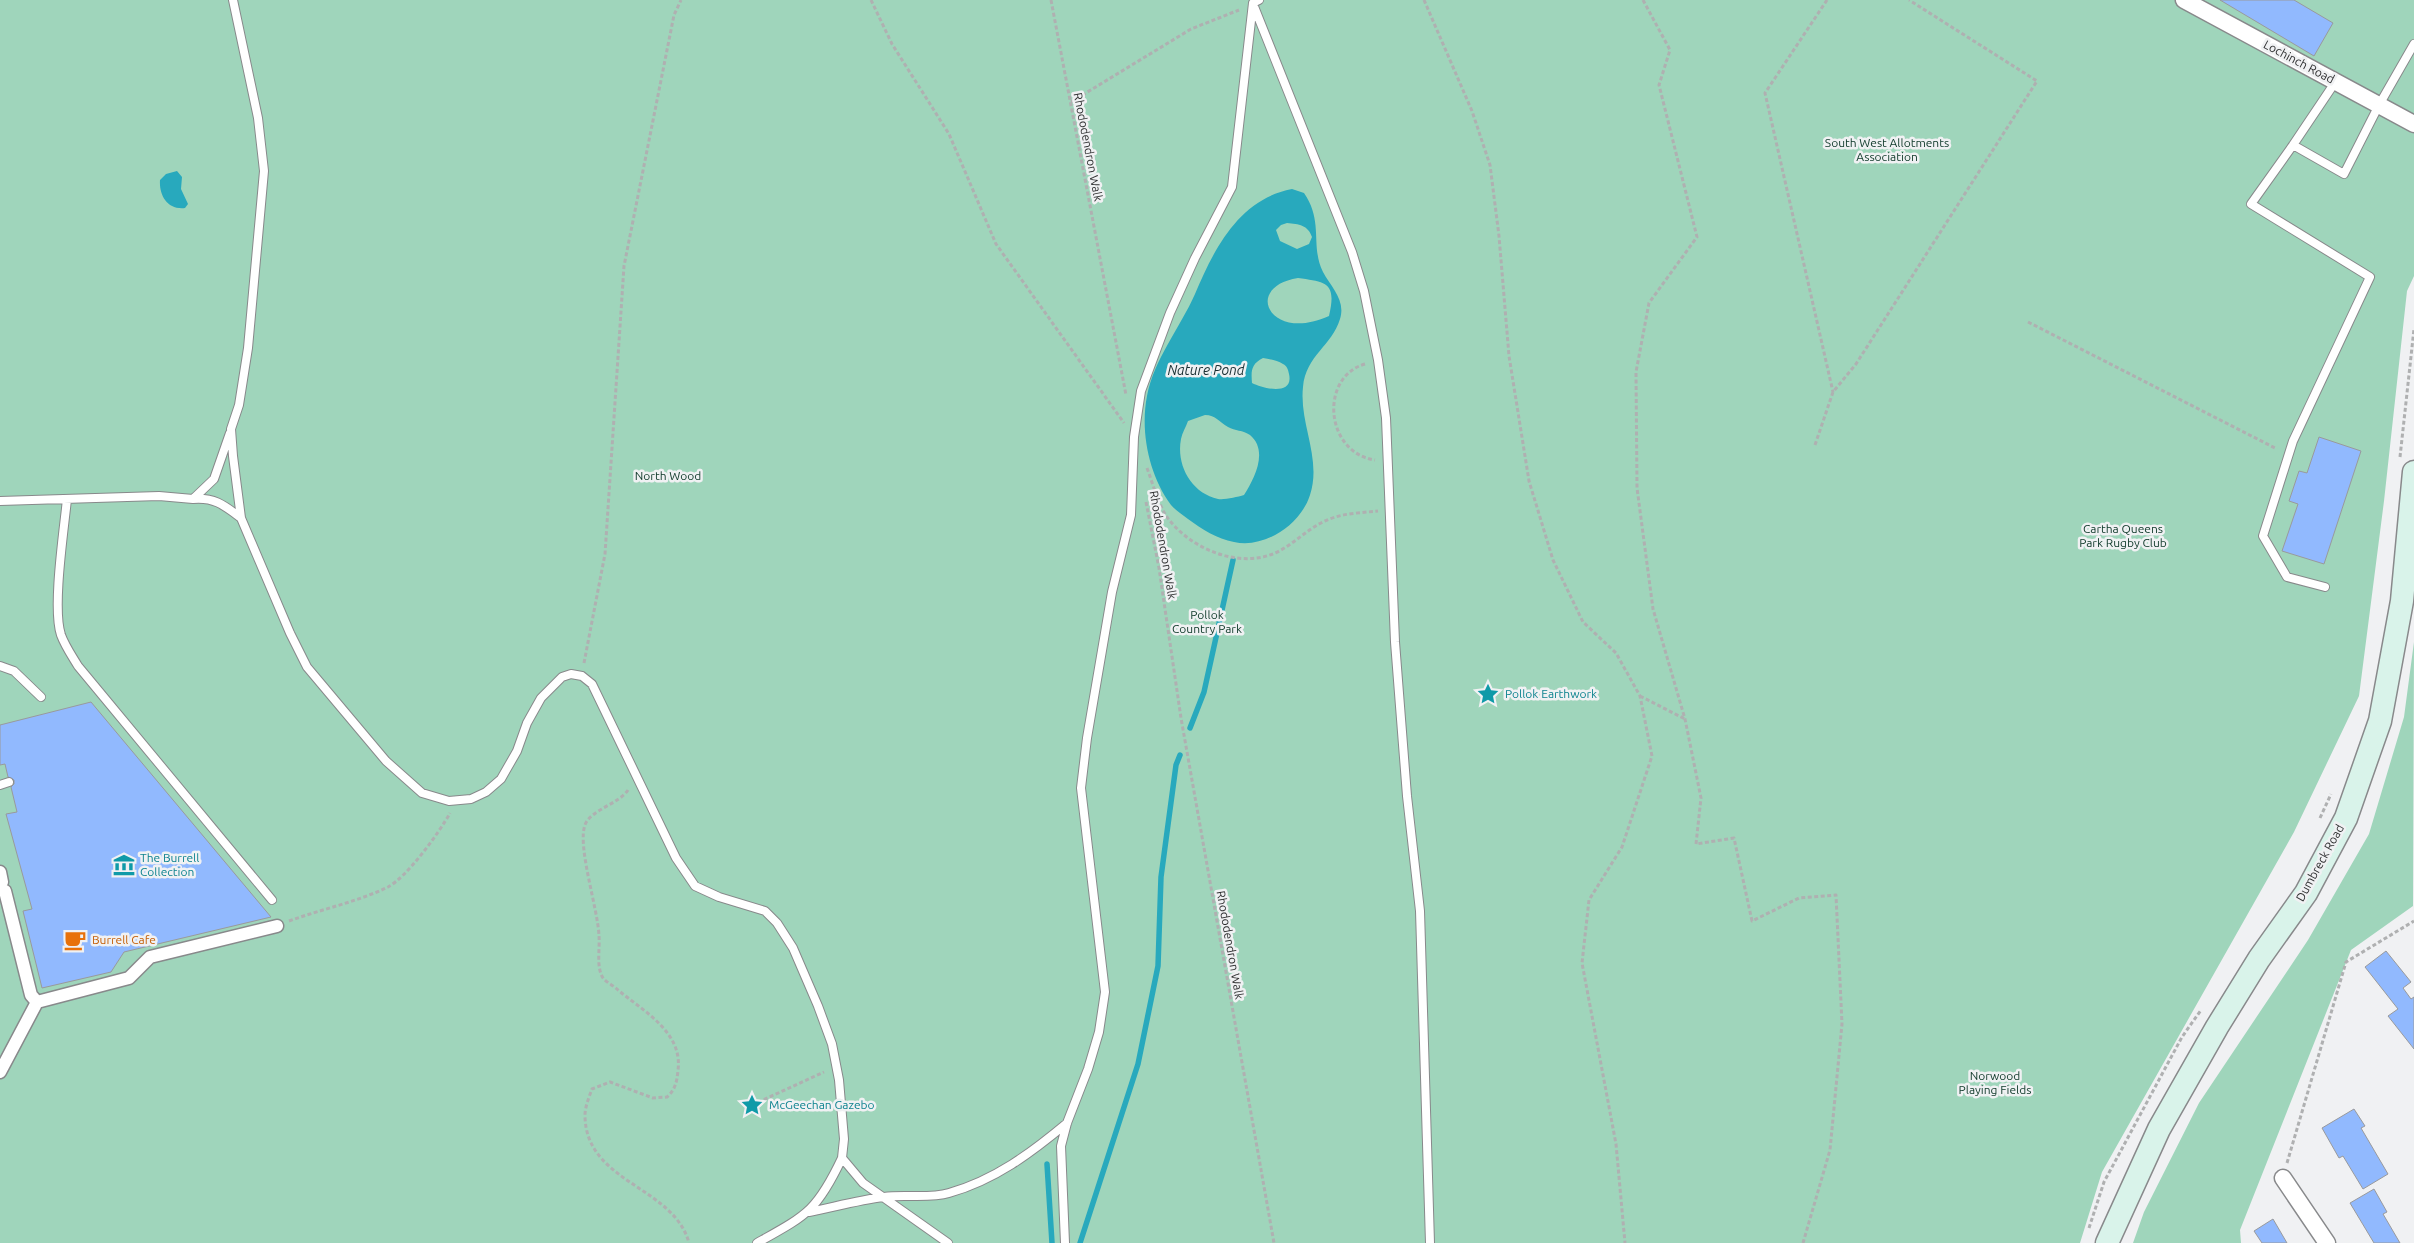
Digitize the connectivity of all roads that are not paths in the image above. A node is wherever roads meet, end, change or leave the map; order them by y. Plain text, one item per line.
1 (233, 0) edge
2 (2184, 0) edge
3 (1254, 1) edge
4 (2414, 44) edge
5 (2336, 81) junction
6 (2379, 105) junction
7 (2414, 124) edge
8 (2293, 145) junction
9 (231, 429) junction
10 (2407, 467) edge
11 (193, 498) junction
12 (67, 499) junction
13 (0, 501) edge
14 (242, 518) junction
15 (2325, 586) dead end
16 (0, 666) edge
17 (42, 697) dead end
18 (9, 782) dead end
19 (0, 784) edge
20 (2, 882) edge
21 (272, 900) dead end
22 (283, 924) road end
23 (37, 1002) junction
24 (0, 1072) edge
25 (1067, 1123) junction
26 (842, 1158) junction
27 (2283, 1178) road end
28 (885, 1197) junction
29 (809, 1212) junction
30 (2097, 1239) edge
31 (757, 1243) edge
32 (948, 1243) edge
33 (1065, 1243) edge
34 (1430, 1243) edge
35 (2326, 1243) edge

1 - 9 lane
2 - 5 street, Lochinch Road
3 - 25 lane
3 - 34 lane
4 - 6 lane
5 - 6 street, Lochinch Road
5 - 8 lane
6 - 7 street, Lochinch Road
6 - 8 lane
8 - 15 lane
9 - 11 lane
9 - 14 lane
10 - 30 main road, Dumbreck Road
11 - 12 lane
11 - 14 lane
12 - 13 lane
12 - 21 lane
14 - 26 lane
16 - 17 lane
18 - 19 lane
20 - 23 street
22 - 23 street
23 - 24 street
25 - 28 lane
25 - 33 lane
26 - 28 lane
26 - 29 lane
27 - 35 street
28 - 29 lane
28 - 32 lane
29 - 31 lane

